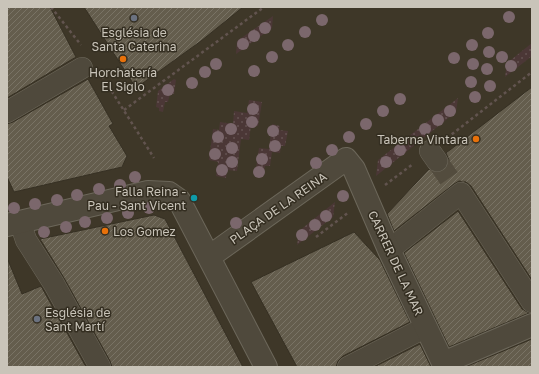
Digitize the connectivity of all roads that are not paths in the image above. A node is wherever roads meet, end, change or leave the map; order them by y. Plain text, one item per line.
1 (89, 64) road end
2 (7, 112) edge
3 (346, 159) joint
4 (13, 224) edge
5 (389, 250) junction
6 (209, 257) junction
7 (532, 302) edge
8 (532, 325) edge
9 (426, 327) junction
10 (444, 365) edge
11 (100, 367) edge
12 (266, 367) edge
13 (348, 367) edge

1 - 2 street
3 - 5 street, CARRER DE LA MAR
3 - 6 street, PLAÇA DE LA REINA
4 - 6 street
4 - 11 street
5 - 7 street
5 - 9 street, CARRER DE LA MAR
6 - 12 street
8 - 10 street
9 - 10 street, CARRER DE LA MAR
9 - 13 street

